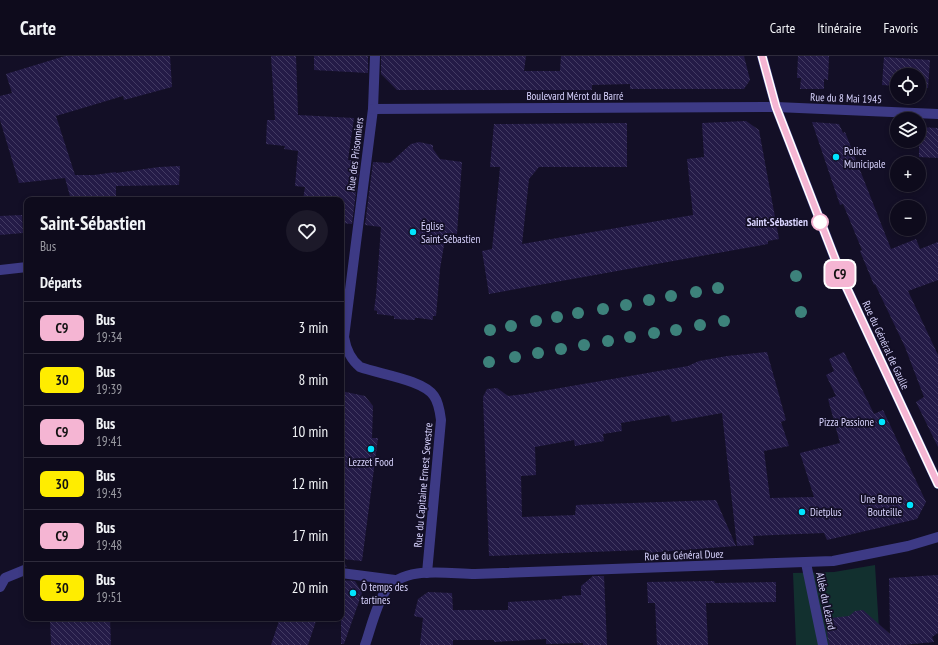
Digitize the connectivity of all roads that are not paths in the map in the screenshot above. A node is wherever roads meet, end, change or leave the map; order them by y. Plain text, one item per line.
1 (375, 56) edge
2 (762, 56) edge
3 (776, 107) junction
4 (373, 109) junction
5 (938, 114) edge
6 (24, 267) edge
7 (0, 270) edge
8 (344, 319) edge
9 (344, 333) edge
10 (938, 484) edge
11 (938, 537) edge
12 (806, 563) junction
13 (24, 570) edge
14 (344, 573) edge
15 (427, 574) junction
16 (395, 580) junction
17 (0, 587) edge
18 (365, 645) edge
19 (823, 645) edge

1 - 4 street, Rue des Prisonniers
2 - 3 street, Rue du Général de Gaulle
3 - 4 street, Boulevard Mérot du Barré
3 - 5 street, Rue du 8 Mai 1945
3 - 10 street, Rue du Général de Gaulle
4 - 8 street, Rue des Prisonniers
6 - 7 street
9 - 15 street, Rue du Capitaine Ernest Sevestre
11 - 12 street, Rue du Général Duez
12 - 15 street, Rue du Général Duez
12 - 19 street, Allée du Lézard
13 - 17 street
14 - 16 street
15 - 16 street
16 - 18 street

